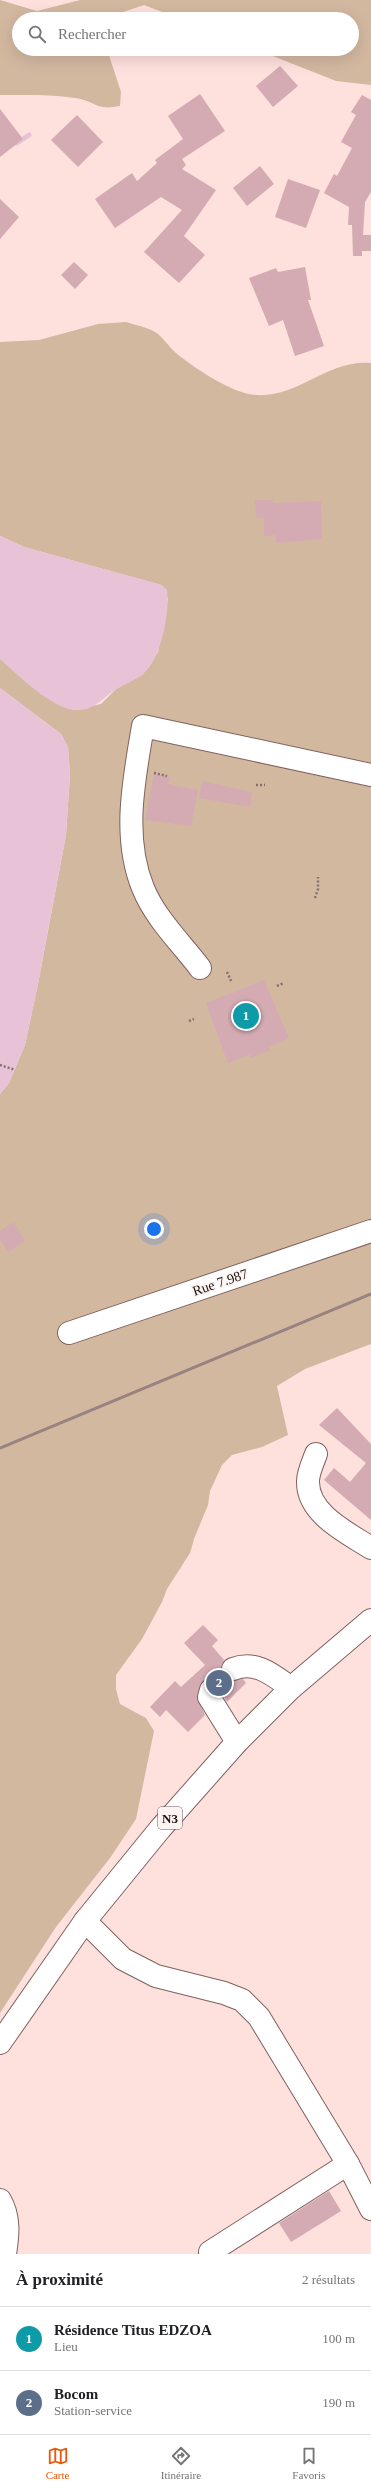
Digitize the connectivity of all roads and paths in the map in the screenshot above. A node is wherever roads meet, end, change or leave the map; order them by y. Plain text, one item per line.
1 (371, 775) edge
2 (153, 776) dead end
3 (167, 776) dead end
4 (256, 785) dead end
5 (265, 785) dead end
6 (318, 877) dead end
7 (315, 898) dead end
8 (200, 968) dead end
9 (228, 972) dead end
10 (284, 983) dead end
11 (232, 984) dead end
12 (276, 986) dead end
13 (194, 1019) dead end
14 (189, 1021) dead end
15 (0, 1066) edge
16 (15, 1070) dead end
17 (371, 1231) edge
18 (69, 1333) dead end
19 (316, 1454) dead end
20 (371, 1548) edge
21 (371, 1620) edge
22 (233, 1669) tunnel mouth
23 (291, 1688) junction
24 (211, 1690) dead end
25 (236, 1742) junction
26 (85, 1922) junction
27 (0, 2043) edge
28 (348, 2164) junction
29 (369, 2198) edge
30 (0, 2200) edge
31 (210, 2252) dead end
32 (5, 2254) edge

1 - 8 main road
2 - 3 path
4 - 5 path
6 - 7 path
9 - 11 path
10 - 12 path
13 - 14 path
15 - 16 path
17 - 18 main road, Rue 7.987
19 - 20 main road
21 - 23 main road, N3
22 - 23 main road
23 - 25 main road, N3
24 - 25 main road
25 - 26 main road, N3
26 - 27 main road, N3
26 - 28 main road
28 - 29 main road
28 - 31 main road
30 - 32 main road

